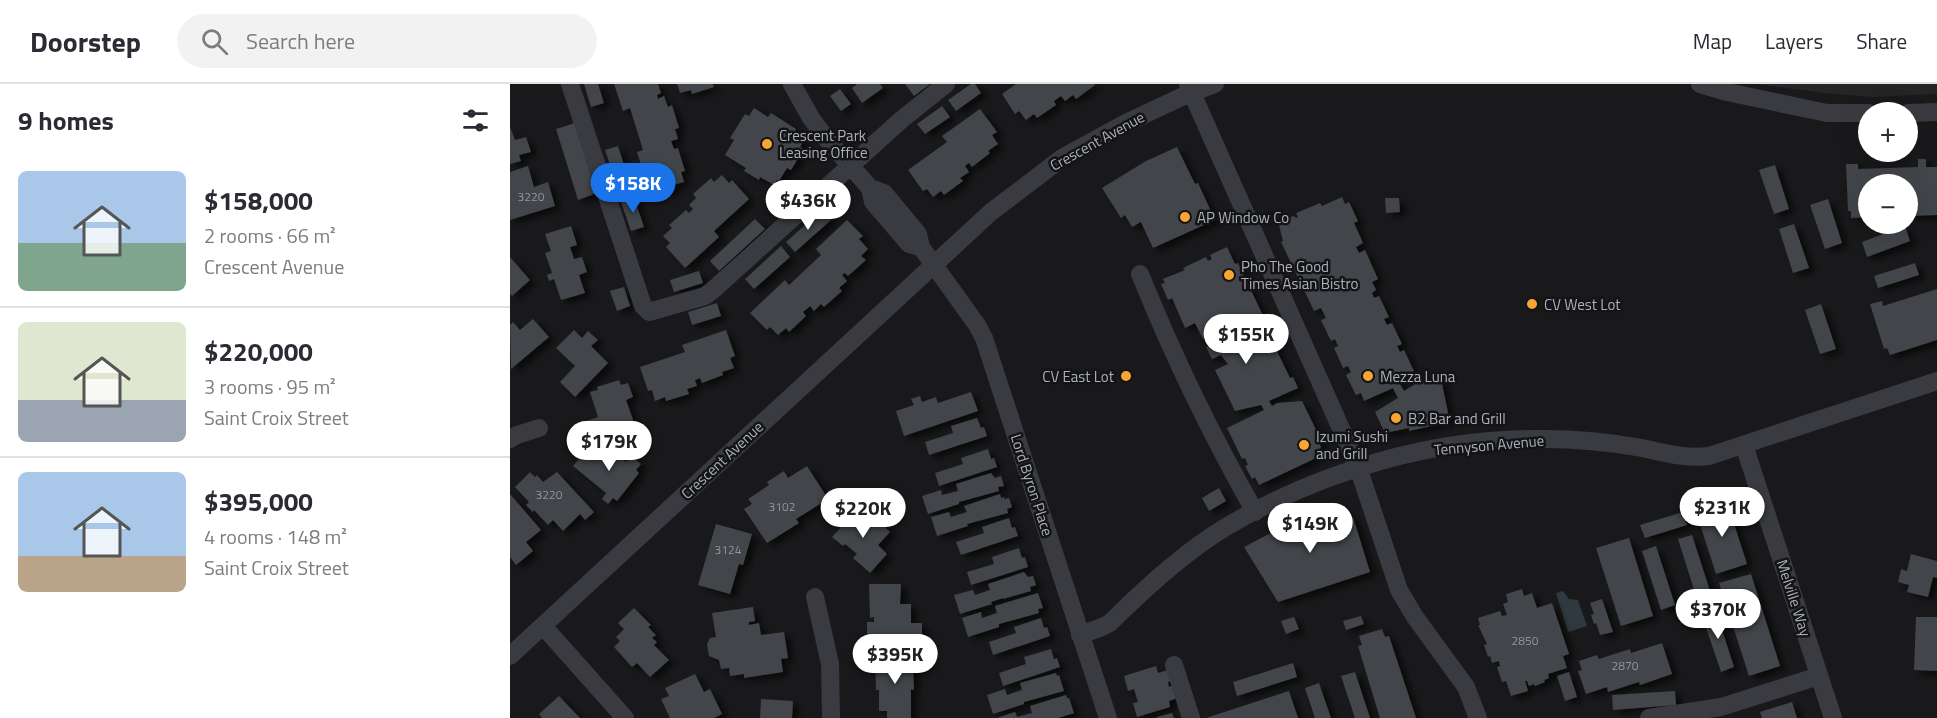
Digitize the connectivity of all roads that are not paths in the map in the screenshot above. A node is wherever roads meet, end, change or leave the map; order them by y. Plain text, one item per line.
1 (570, 84) edge
2 (792, 84) edge
3 (946, 84) edge
4 (1215, 84) edge
5 (1700, 84) edge
6 (1189, 88) edge
7 (1937, 112) edge
8 (1858, 113) edge
9 (1918, 113) edge
10 (849, 165) junction
11 (934, 264) junction
12 (1140, 274) dead end
13 (1937, 381) edge
14 (539, 428) dead end
15 (510, 439) edge
16 (1744, 445) junction
17 (1358, 467) junction
18 (1255, 512) junction
19 (815, 597) dead end
20 (543, 626) junction
21 (1080, 635) junction
22 (510, 656) edge
23 (1174, 664) dead end
24 (1819, 675) junction
25 (625, 718) edge
26 (831, 718) edge
27 (1108, 718) edge
28 (1191, 718) edge
29 (1478, 718) edge
30 (1649, 718) edge
31 (1833, 718) edge

1 - 10 street
2 - 10 street
3 - 10 street
4 - 6 street, Crescent Avenue
5 - 8 street
6 - 11 street, Crescent Avenue
6 - 17 street
7 - 9 street
10 - 11 street
11 - 20 street, Crescent Avenue
11 - 21 street, Lord Byron Place
12 - 18 street
13 - 16 street, Tennyson Avenue
14 - 15 street
16 - 17 street, Tennyson Avenue
16 - 24 street, Melville Way
17 - 18 street, Tennyson Avenue
17 - 29 street
18 - 21 street, Tennyson Avenue
19 - 26 street
20 - 22 street, Crescent Avenue
20 - 25 street
21 - 27 street, Lord Byron Place
23 - 28 street
24 - 30 street
24 - 31 street, Melville Way

